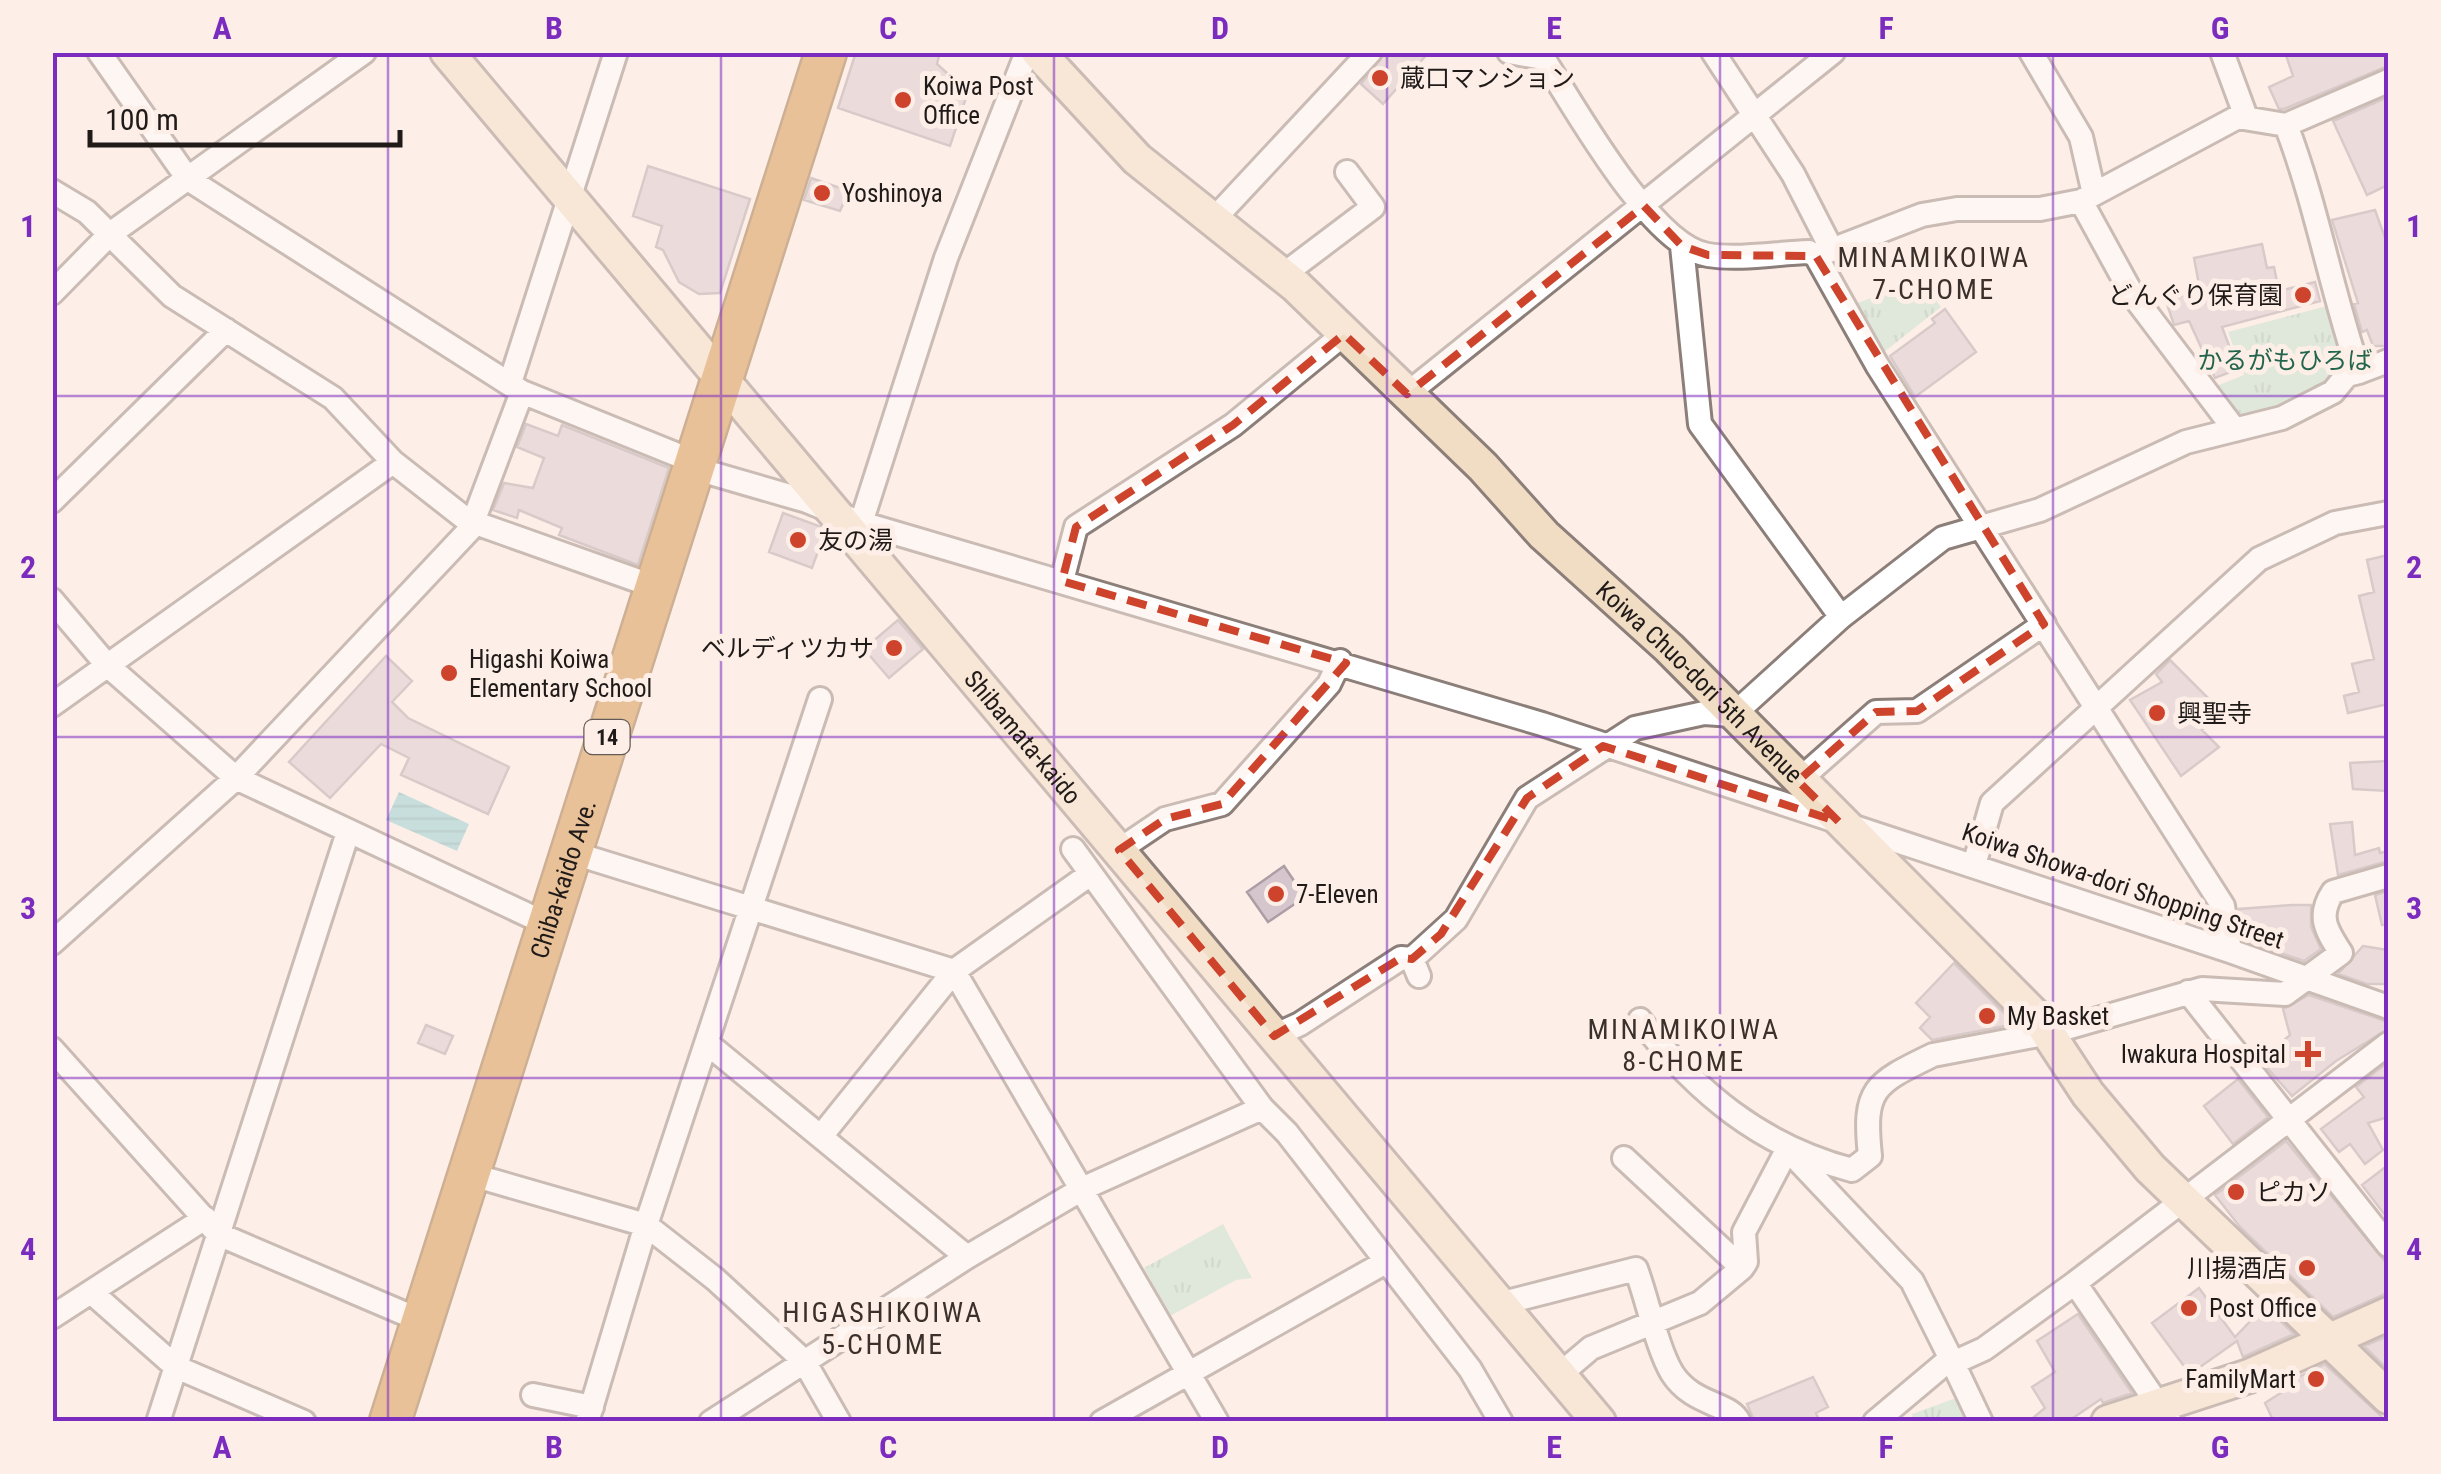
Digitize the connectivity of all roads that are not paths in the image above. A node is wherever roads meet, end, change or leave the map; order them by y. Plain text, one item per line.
1 (100, 52) edge
2 (364, 52) edge
3 (447, 52) edge
4 (616, 52) edge
5 (826, 52) edge
6 (1028, 52) edge
7 (1038, 52) edge
8 (1370, 52) edge
9 (1509, 52) edge
10 (1713, 52) edge
11 (1834, 52) edge
12 (2032, 52) edge
13 (2222, 52) edge
14 (1546, 55) edge
15 (2388, 82) edge
16 (1756, 116) junction
17 (2246, 117) junction
18 (2286, 125) junction
19 (1346, 172) dead end
20 (188, 179) junction
21 (52, 191) edge
22 (568, 197) junction
23 (2088, 198) junction
24 (1644, 206) junction
25 (1215, 218) junction
26 (110, 234) junction
27 (1682, 246) junction
28 (1824, 253) junction
29 (1283, 275) junction
30 (52, 293) edge
31 (226, 330) junction
32 (1344, 334) junction
33 (2388, 362) edge
34 (2360, 372) junction
35 (722, 381) junction
36 (516, 388) junction
37 (1407, 394) junction
38 (2234, 430) junction
39 (393, 462) junction
40 (694, 465) junction
41 (52, 501) edge
42 (2388, 514) edge
43 (848, 518) junction
44 (474, 523) junction
45 (1981, 528) junction
46 (1062, 581) junction
47 (656, 587) junction
48 (52, 600) edge
49 (1841, 617) junction
50 (2044, 624) junction
51 (1340, 661) junction
52 (106, 665) junction
53 (820, 699) dead end
54 (52, 706) edge
55 (2099, 708) junction
56 (1734, 715) junction
57 (1603, 746) junction
58 (236, 778) junction
59 (1798, 782) junction
60 (1839, 822) junction
61 (348, 832) junction
62 (1073, 848) dead end
63 (1119, 850) junction
64 (570, 852) junction
65 (1974, 865) junction
66 (1089, 874) junction
67 (2388, 876) edge
68 (752, 907) junction
69 (548, 924) junction
70 (52, 943) edge
71 (2230, 951) junction
72 (954, 971) junction
73 (2308, 978) junction
74 (2188, 992) junction
75 (2388, 1007) edge
76 (1640, 1020) dead end
77 (2050, 1033) junction
78 (1274, 1036) junction
79 (708, 1044) junction
80 (2388, 1044) edge
81 (52, 1050) edge
82 (1262, 1108) junction
83 (2291, 1121) junction
84 (822, 1136) junction
85 (1787, 1150) junction
86 (1624, 1158) dead end
87 (469, 1174) junction
88 (1084, 1188) junction
89 (2186, 1201) junction
90 (646, 1224) junction
91 (211, 1226) junction
92 (2388, 1245) edge
93 (966, 1257) junction
94 (1384, 1263) junction
95 (1742, 1268) junction
96 (2075, 1284) junction
97 (92, 1292) junction
98 (1499, 1304) junction
99 (2388, 1314) edge
100 (52, 1317) edge
101 (422, 1321) junction
102 (1656, 1323) junction
103 (2332, 1342) junction
104 (804, 1361) junction
105 (1953, 1363) junction
106 (176, 1367) junction
107 (1188, 1372) junction
108 (1560, 1375) junction
109 (533, 1395) dead end
110 (2388, 1396) edge
111 (2164, 1413) edge
112 (589, 1414) edge
113 (1492, 1418) edge
114 (158, 1422) edge
115 (304, 1422) edge
116 (390, 1422) edge
117 (711, 1422) edge
118 (839, 1422) edge
119 (1102, 1422) edge
120 (1217, 1422) edge
121 (1600, 1422) edge
122 (1739, 1422) edge
123 (1875, 1422) edge
124 (1980, 1422) edge
125 (2108, 1422) edge

1 - 20 street
2 - 20 street
3 - 22 street, Shibamata-kaido
4 - 22 street
5 - 35 highway, Chiba-kaido Ave. / 14
6 - 43 street
7 - 25 street, Koiwa Chuo-dori 5th Avenue
8 - 25 street
9 - 14 street
10 - 16 street
11 - 16 street
12 - 23 street
13 - 17 street
14 - 24 street
15 - 18 street
16 - 24 street
16 - 28 street
17 - 18 street
17 - 23 street
18 - 34 street
19 - 29 street
20 - 26 street
20 - 36 street, Koiwa Showa-dori Shopping Street
21 - 26 street
22 - 35 street, Shibamata-kaido
22 - 36 street
23 - 28 street
23 - 38 street
24 - 27 street
24 - 37 street
25 - 29 street, Koiwa Chuo-dori 5th Avenue
26 - 30 street
26 - 31 street
27 - 28 street
27 - 49 street
28 - 45 street
29 - 32 street, Koiwa Chuo-dori 5th Avenue
31 - 39 street
31 - 41 street
32 - 37 street, Koiwa Chuo-dori 5th Avenue
32 - 46 street
33 - 34 street
34 - 38 street
35 - 40 highway, Chiba-kaido Ave. / 14
35 - 43 street, Shibamata-kaido
36 - 40 street, Koiwa Showa-dori Shopping Street
36 - 44 street
37 - 56 street, Koiwa Chuo-dori 5th Avenue
38 - 45 street
39 - 44 street
39 - 52 street
40 - 43 street, Koiwa Showa-dori Shopping Street
40 - 47 highway, Chiba-kaido Ave. / 14
42 - 55 street
43 - 46 street, Koiwa Showa-dori Shopping Street
43 - 63 street, Shibamata-kaido
44 - 47 street
44 - 58 street
45 - 49 street
45 - 50 street
46 - 51 street, Koiwa Showa-dori Shopping Street
47 - 64 highway, Chiba-kaido Ave. / 14
48 - 52 street
49 - 56 street
50 - 55 street
50 - 59 street
51 - 57 street, Koiwa Showa-dori Shopping Street
51 - 63 street
52 - 54 street
52 - 58 street
53 - 68 street
55 - 65 street
55 - 71 street
56 - 57 street
56 - 59 street, Koiwa Chuo-dori 5th Avenue
57 - 60 street, Koiwa Showa-dori Shopping Street
57 - 78 street
58 - 61 street
58 - 70 street
59 - 60 street, Koiwa Chuo-dori 5th Avenue
60 - 65 street, Koiwa Showa-dori Shopping Street
60 - 77 street, Koiwa Chuo-dori 5th Avenue
61 - 69 street
61 - 91 street
62 - 66 street
63 - 78 street, Shibamata-kaido
64 - 68 street
64 - 69 highway, Chiba-kaido Ave. / 14
65 - 71 street, Koiwa Showa-dori Shopping Street
66 - 72 street
66 - 82 street
67 - 73 street
68 - 72 street
68 - 79 street
69 - 87 highway, Chiba-kaido Ave. / 14
71 - 73 street, Koiwa Showa-dori Shopping Street
72 - 84 street
72 - 88 street
73 - 74 street
73 - 75 street, Koiwa Showa-dori Shopping Street
74 - 77 street
74 - 83 street
76 - 85 street
77 - 85 street
77 - 89 street, Koiwa Chuo-dori 5th Avenue
78 - 98 street, Shibamata-kaido
79 - 84 street
79 - 90 street
80 - 83 street
81 - 91 street
82 - 88 street
82 - 94 street
83 - 89 street
83 - 92 street
84 - 93 street
85 - 95 street
85 - 105 street
86 - 95 street
87 - 90 street
87 - 101 highway, Chiba-kaido Ave. / 14
88 - 93 street
88 - 107 street
89 - 96 street
89 - 103 street, Koiwa Chuo-dori 5th Avenue
90 - 104 street
90 - 112 street
91 - 97 street
91 - 101 street
91 - 106 street
93 - 104 street
94 - 107 street
94 - 113 street
95 - 102 street
96 - 105 street
96 - 111 street
97 - 100 street
97 - 106 street
98 - 102 street
98 - 108 street, Shibamata-kaido
99 - 103 street
101 - 116 highway, Chiba-kaido Ave. / 14
102 - 108 street
102 - 122 street
103 - 110 street, Koiwa Chuo-dori 5th Avenue
103 - 111 street
104 - 117 street
104 - 118 street
105 - 123 street
105 - 124 street
106 - 114 street
106 - 115 street
107 - 119 street
107 - 120 street
108 - 121 street, Shibamata-kaido
109 - 112 street
111 - 125 street

